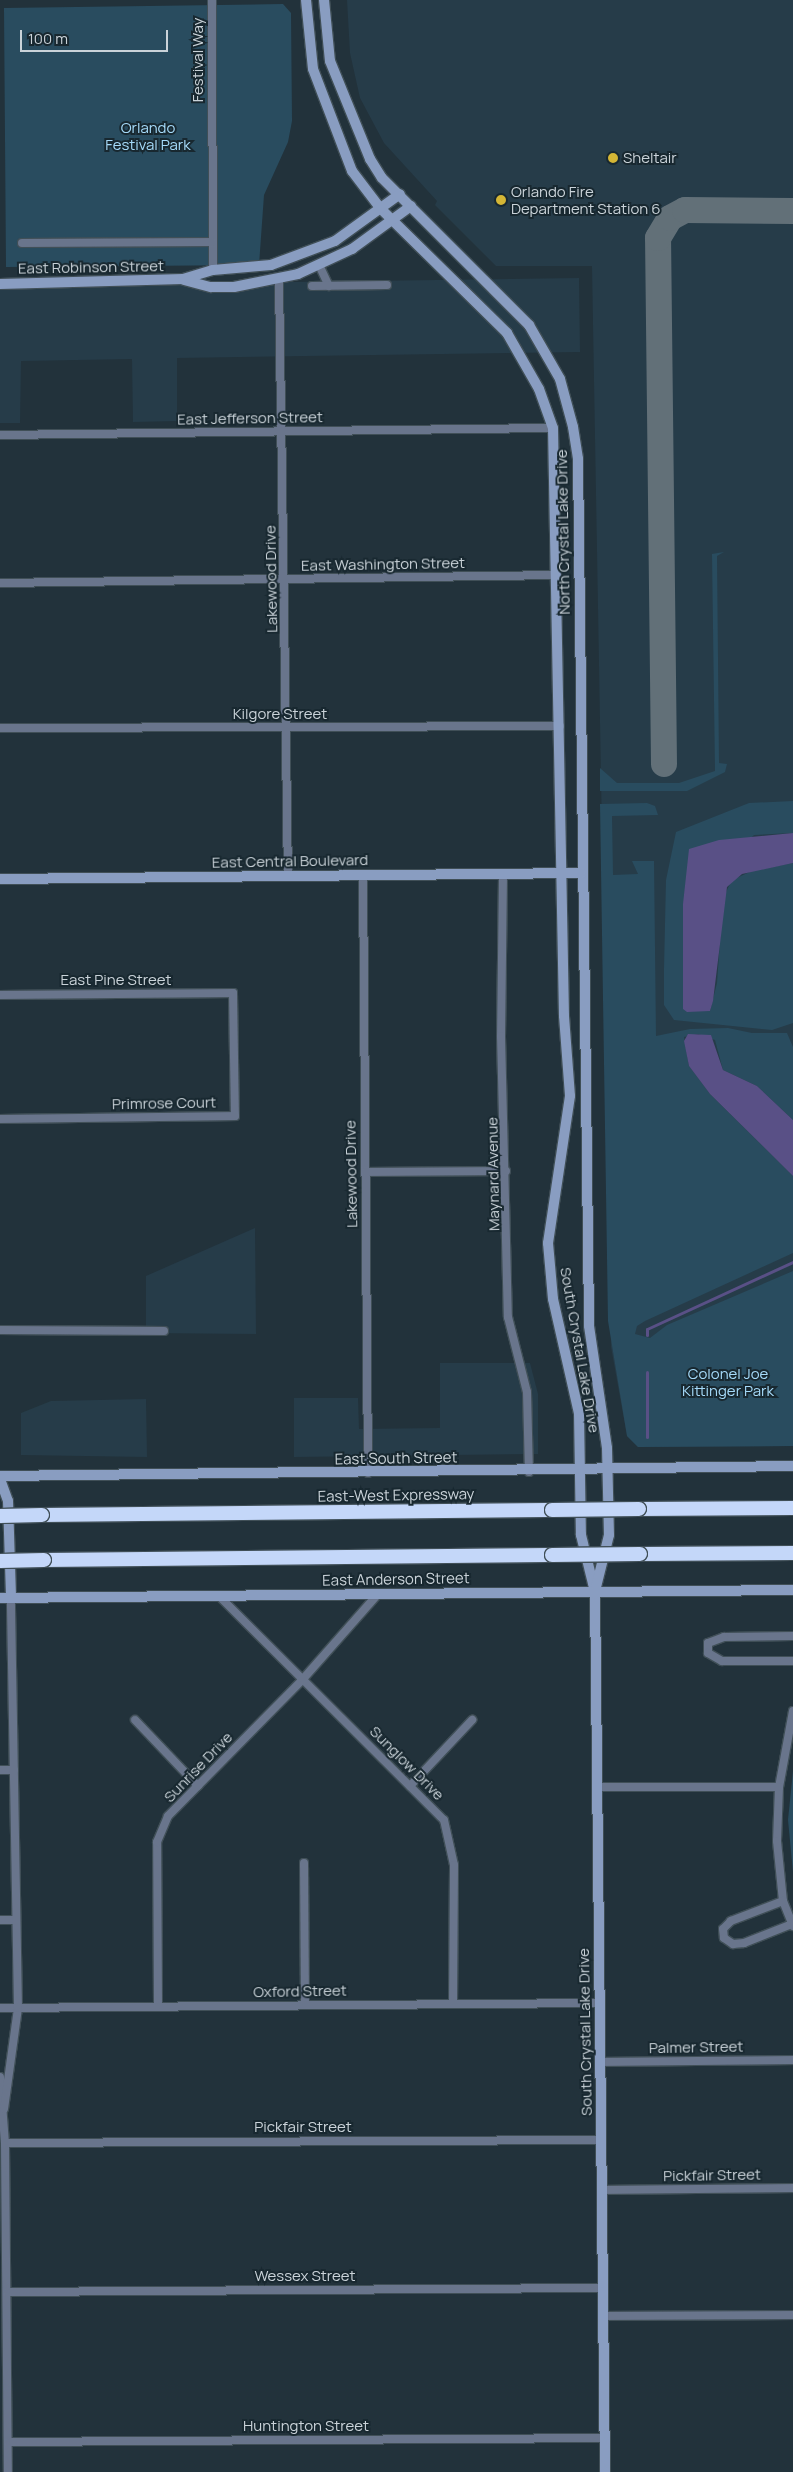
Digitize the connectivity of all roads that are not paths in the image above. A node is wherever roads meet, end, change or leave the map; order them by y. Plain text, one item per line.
1 (212, 0) edge
2 (306, 0) edge
3 (324, 0) edge
4 (400, 194) junction
5 (411, 206) junction
6 (381, 209) junction
7 (393, 221) junction
8 (212, 242) junction
9 (22, 243) dead end
10 (320, 267) junction
11 (212, 270) junction
12 (183, 279) junction
13 (279, 280) junction
14 (0, 284) edge
15 (387, 284) dead end
16 (312, 286) dead end
17 (329, 286) junction
18 (553, 428) junction
19 (282, 432) junction
20 (0, 435) edge
21 (557, 575) junction
22 (285, 579) junction
23 (0, 583) edge
24 (560, 726) junction
25 (0, 728) edge
26 (288, 728) junction
27 (563, 873) junction
28 (581, 873) junction
29 (363, 874) junction
30 (503, 874) junction
31 (288, 877) junction
32 (0, 878) edge
33 (233, 993) joint
34 (0, 995) edge
35 (0, 1119) edge
36 (506, 1171) junction
37 (365, 1172) junction
38 (0, 1330) edge
39 (164, 1331) dead end
40 (793, 1466) edge
41 (607, 1467) junction
42 (580, 1470) junction
43 (529, 1472) junction
44 (368, 1474) junction
45 (0, 1478) edge
46 (793, 1508) edge
47 (0, 1516) edge
48 (793, 1553) edge
49 (0, 1561) edge
50 (793, 1590) edge
51 (595, 1592) junction
52 (377, 1595) junction
53 (219, 1596) junction
54 (5, 1598) edge
55 (793, 1636) edge
56 (793, 1661) edge
57 (303, 1679) junction
58 (793, 1711) edge
59 (135, 1720) dead end
60 (472, 1720) dead end
61 (0, 1770) edge
62 (14, 1770) junction
63 (198, 1786) junction
64 (410, 1786) junction
65 (598, 1786) junction
66 (779, 1787) junction
67 (304, 1863) dead end
68 (783, 1901) junction
69 (0, 1920) edge
70 (16, 1920) junction
71 (792, 1925) edge
72 (600, 2003) junction
73 (453, 2004) junction
74 (305, 2005) junction
75 (158, 2006) junction
76 (0, 2008) edge
77 (18, 2008) junction
78 (793, 2060) edge
79 (600, 2062) junction
80 (0, 2078) edge
81 (4, 2109) junction
82 (601, 2140) junction
83 (5, 2143) junction
84 (793, 2188) edge
85 (601, 2190) junction
86 (3, 2227) edge
87 (602, 2288) junction
88 (7, 2292) junction
89 (793, 2315) edge
90 (603, 2316) junction
91 (4, 2416) edge
92 (604, 2438) junction
93 (8, 2442) junction
94 (8, 2472) edge
95 (604, 2472) edge

1 - 8 street, Festival Way
2 - 6 main road, North Crystal Lake Drive
3 - 4 main road, North Crystal Lake Drive
4 - 5 main road, North Crystal Lake Drive
4 - 6 main road, East Robinson Street
5 - 7 main road, East Robinson Street
5 - 28 main road, North Crystal Lake Drive
6 - 7 main road, North Crystal Lake Drive
6 - 11 main road, East Robinson Street
7 - 10 main road, East Robinson Street
7 - 18 main road, North Crystal Lake Drive
8 - 9 street
8 - 11 street, Festival Way
10 - 13 main road, East Robinson Street
10 - 17 street
11 - 12 main road, East Robinson Street
12 - 13 main road, East Robinson Street
12 - 14 main road, East Robinson Street
13 - 19 street, Lakewood Drive
15 - 17 street
16 - 17 street
18 - 19 street, East Jefferson Street
18 - 21 main road, North Crystal Lake Drive
19 - 20 street, East Jefferson Street
19 - 22 street, Lakewood Drive
21 - 22 street, East Washington Street
21 - 24 main road, North Crystal Lake Drive
22 - 23 street, East Washington Street
22 - 26 street, Lakewood Drive
24 - 26 street, Kilgore Street
24 - 27 main road, North Crystal Lake Drive
25 - 26 street, Kilgore Street
26 - 31 street, Lakewood Drive
27 - 28 main road, East Central Boulevard
27 - 30 main road, East Central Boulevard
27 - 42 main road, South Crystal Lake Drive
28 - 41 main road, South Crystal Lake Drive
29 - 30 main road, East Central Boulevard
29 - 31 main road, East Central Boulevard
29 - 37 street, Lakewood Drive
30 - 36 street, Maynard Avenue
31 - 32 main road, East Central Boulevard
33 - 34 street, East Pine Street
33 - 35 street, Primrose Court
36 - 37 street
36 - 43 street, Maynard Avenue
37 - 44 street, Lakewood Drive
38 - 39 street
40 - 41 main road, East South Street
41 - 42 main road, East South Street
41 - 51 main road, South Crystal Lake Drive
42 - 43 main road, East South Street
42 - 51 main road, South Crystal Lake Drive
43 - 44 main road, East South Street
44 - 45 main road, East South Street
45 - 54 main road
46 - 47 highway, East-West Expressway, bridge
48 - 49 highway, bridge
50 - 51 main road, East Anderson Street
51 - 52 main road, East Anderson Street
51 - 65 main road, South Crystal Lake Drive
52 - 53 main road, East Anderson Street
52 - 57 street, Sunrise Drive
53 - 54 main road, East Anderson Street
53 - 57 street, Sunglow Drive
54 - 62 street
55 - 56 street
57 - 63 street, Sunrise Drive
57 - 64 street, Sunglow Drive
58 - 66 street
59 - 63 street
60 - 64 street
61 - 62 street
62 - 70 street
63 - 75 street, Sunrise Drive
64 - 73 street, Sunglow Drive
65 - 66 street
65 - 72 main road, South Crystal Lake Drive
66 - 68 street
67 - 74 street
68 - 71 street
68 - 71 street
69 - 70 street
70 - 77 street
72 - 73 street, Oxford Street
72 - 79 main road, South Crystal Lake Drive
73 - 74 street, Oxford Street
74 - 75 street, Oxford Street
75 - 77 street, Oxford Street
76 - 77 street, Oxford Street
77 - 81 street
78 - 79 street, Palmer Street
79 - 82 main road, South Crystal Lake Drive
80 - 81 street
81 - 83 street
82 - 83 street, Pickfair Street
82 - 85 main road, South Crystal Lake Drive
83 - 86 street
84 - 85 street, Pickfair Street
85 - 87 main road, South Crystal Lake Drive
86 - 88 street
87 - 88 street, Wessex Street
87 - 90 main road, South Crystal Lake Drive
88 - 91 street
89 - 90 street
90 - 92 main road, South Crystal Lake Drive
91 - 93 street
92 - 93 street, Huntington Street
92 - 95 main road, South Crystal Lake Drive
93 - 94 street

